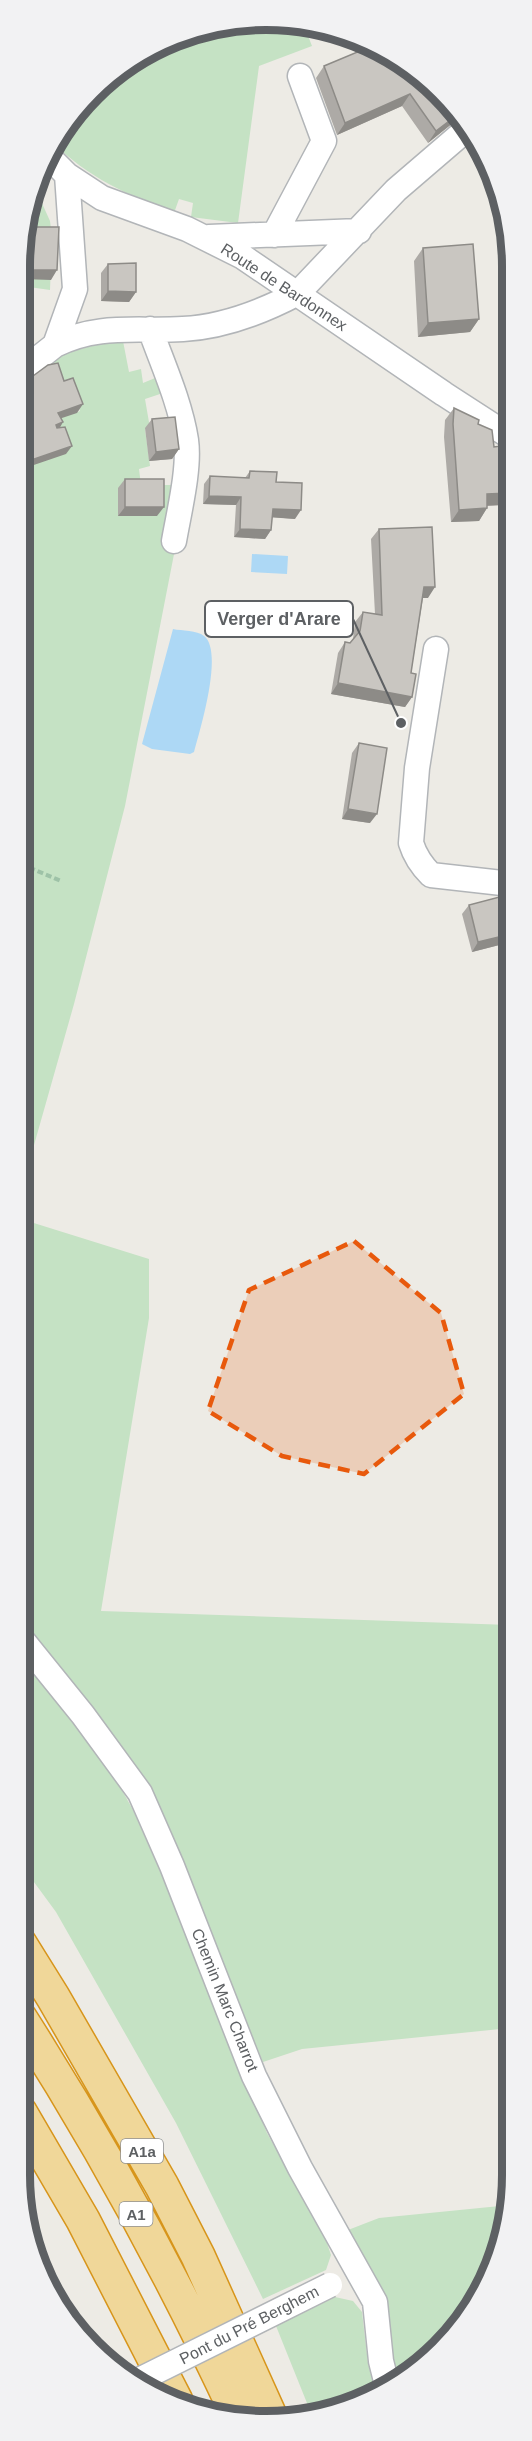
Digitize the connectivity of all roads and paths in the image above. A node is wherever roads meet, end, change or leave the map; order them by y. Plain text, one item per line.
1 (300, 76) dead end
2 (461, 134) edge
3 (54, 162) edge
4 (67, 175) junction
5 (359, 231) junction
6 (274, 234) junction
7 (207, 237) junction
8 (298, 293) junction
9 (150, 329) junction
10 (56, 345) junction
11 (30, 365) edge
12 (502, 432) edge
13 (174, 541) dead end
14 (436, 649) dead end
15 (30, 868) edge
16 (61, 881) dead end
17 (502, 883) edge
18 (30, 1649) edge
19 (30, 1960) edge
20 (30, 2034) edge
21 (30, 2129) edge
22 (358, 2271) junction
23 (144, 2377) edge
24 (385, 2378) edge
25 (171, 2391) edge
26 (234, 2409) edge
27 (268, 2411) edge

1 - 6 street
2 - 5 street
3 - 4 street, Route de Bardonnex
4 - 7 street, Route de Bardonnex
4 - 10 street
5 - 6 street
5 - 8 street
6 - 7 street
7 - 8 street, Route de Bardonnex
8 - 9 street
8 - 12 street, Route de Bardonnex
9 - 10 street
9 - 13 street
10 - 11 street
14 - 17 street
15 - 16 path
18 - 22 street, Chemin Marc Charrot
19 - 27 highway, A1a
20 - 26 highway, A1
21 - 25 highway
22 - 23 street, Pont du Pré Berghem, bridge
22 - 24 street, Chemin Marc Charrot

